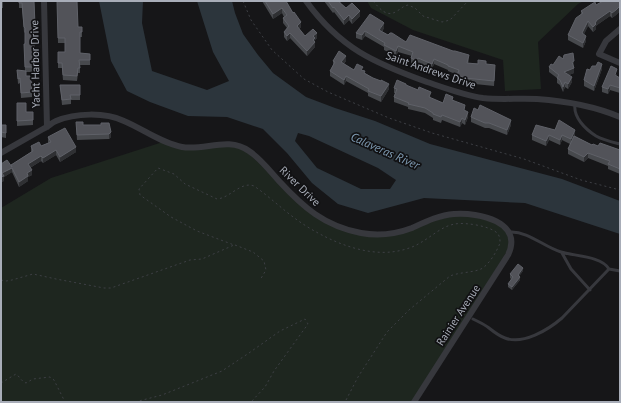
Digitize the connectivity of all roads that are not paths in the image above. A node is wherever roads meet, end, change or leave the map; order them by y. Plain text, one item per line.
1 (44, 1) edge
2 (306, 1) edge
3 (620, 29) edge
4 (620, 63) edge
5 (575, 104) junction
6 (620, 117) edge
7 (47, 127) junction
8 (620, 144) edge
9 (1, 153) edge
10 (510, 235) junction
11 (562, 253) junction
12 (609, 270) junction
13 (620, 271) edge
14 (590, 290) junction
15 (473, 319) dead end
16 (414, 402) edge

1 - 7 street, Yacht Harbor Drive
2 - 5 street, Saint Andrews Drive
3 - 4 street
5 - 6 street, Saint Andrews Drive
5 - 8 lane
7 - 9 street, River Drive
7 - 10 street, River Drive
10 - 11 lane
10 - 16 street, Rainier Avenue
11 - 12 lane
11 - 14 lane
12 - 13 lane
12 - 14 lane
14 - 15 lane

